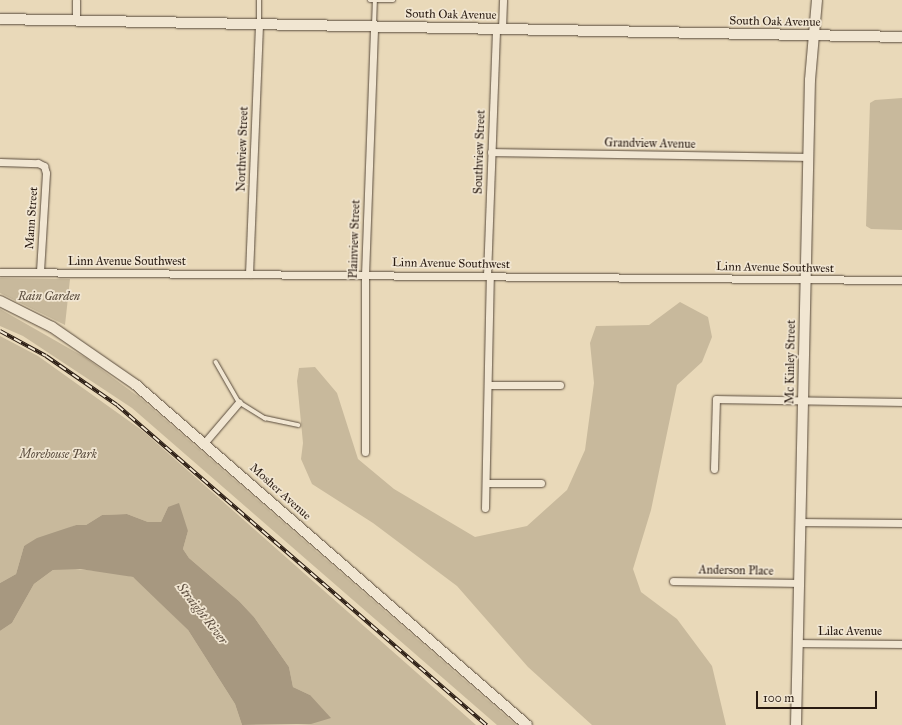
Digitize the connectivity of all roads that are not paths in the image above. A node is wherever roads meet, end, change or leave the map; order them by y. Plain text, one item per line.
1 (76, 0) edge
2 (259, 0) edge
3 (370, 0) edge
4 (375, 0) edge
5 (393, 0) edge
6 (503, 0) edge
7 (817, 0) edge
8 (0, 20) edge
9 (76, 21) junction
10 (259, 25) junction
11 (374, 27) junction
12 (499, 29) junction
13 (814, 36) junction
14 (902, 37) edge
15 (491, 152) junction
16 (808, 157) junction
17 (0, 162) edge
18 (40, 271) junction
19 (0, 272) edge
20 (249, 274) junction
21 (365, 274) junction
22 (488, 276) junction
23 (806, 279) junction
24 (902, 280) edge
25 (0, 301) edge
26 (216, 362) dead end
27 (488, 384) junction
28 (560, 385) dead end
29 (803, 400) junction
30 (239, 402) junction
31 (902, 402) edge
32 (298, 425) dead end
33 (205, 442) junction
34 (365, 452) dead end
35 (714, 469) dead end
36 (486, 483) junction
37 (542, 483) dead end
38 (485, 508) dead end
39 (800, 522) junction
40 (902, 523) edge
41 (673, 581) dead end
42 (799, 583) junction
43 (797, 643) junction
44 (902, 644) edge
45 (527, 725) edge
46 (796, 725) edge

1 - 9 street
2 - 10 lane
3 - 4 lane
4 - 5 lane
4 - 11 lane
6 - 12 street, Southview Street
7 - 13 street, Mc Kinley Street
8 - 9 street, South Oak Avenue
9 - 10 street, South Oak Avenue
10 - 11 street, South Oak Avenue
10 - 20 street, Northview Street
11 - 12 street, South Oak Avenue
11 - 21 street, Plainview Street
12 - 13 street, South Oak Avenue
12 - 15 street, Southview Street
13 - 14 street, South Oak Avenue
13 - 16 street, Mc Kinley Street
15 - 16 street, Grandview Avenue
15 - 22 street, Southview Street
16 - 23 street, Mc Kinley Street
17 - 18 street, Mann Street
18 - 19 street, Linn Avenue Southwest
18 - 20 street, Linn Avenue Southwest
20 - 21 street, Linn Avenue Southwest
21 - 22 street, Linn Avenue Southwest
21 - 34 street, Plainview Street
22 - 23 street, Linn Avenue Southwest
22 - 27 street, Southview Street
23 - 24 street, Linn Avenue Southwest
23 - 29 street, Mc Kinley Street
25 - 33 street, Mosher Avenue
26 - 30 lane
27 - 28 street
27 - 36 street, Southview Street
29 - 31 street
29 - 35 street
29 - 39 street, Mc Kinley Street
30 - 32 lane
30 - 33 street
33 - 45 street, Mosher Avenue
36 - 37 street
36 - 38 street, Southview Street
39 - 40 street
39 - 42 street, Mc Kinley Street
41 - 42 street, Anderson Place
42 - 43 street, Mc Kinley Street
43 - 44 street, Lilac Avenue
43 - 46 street, Mc Kinley Street

